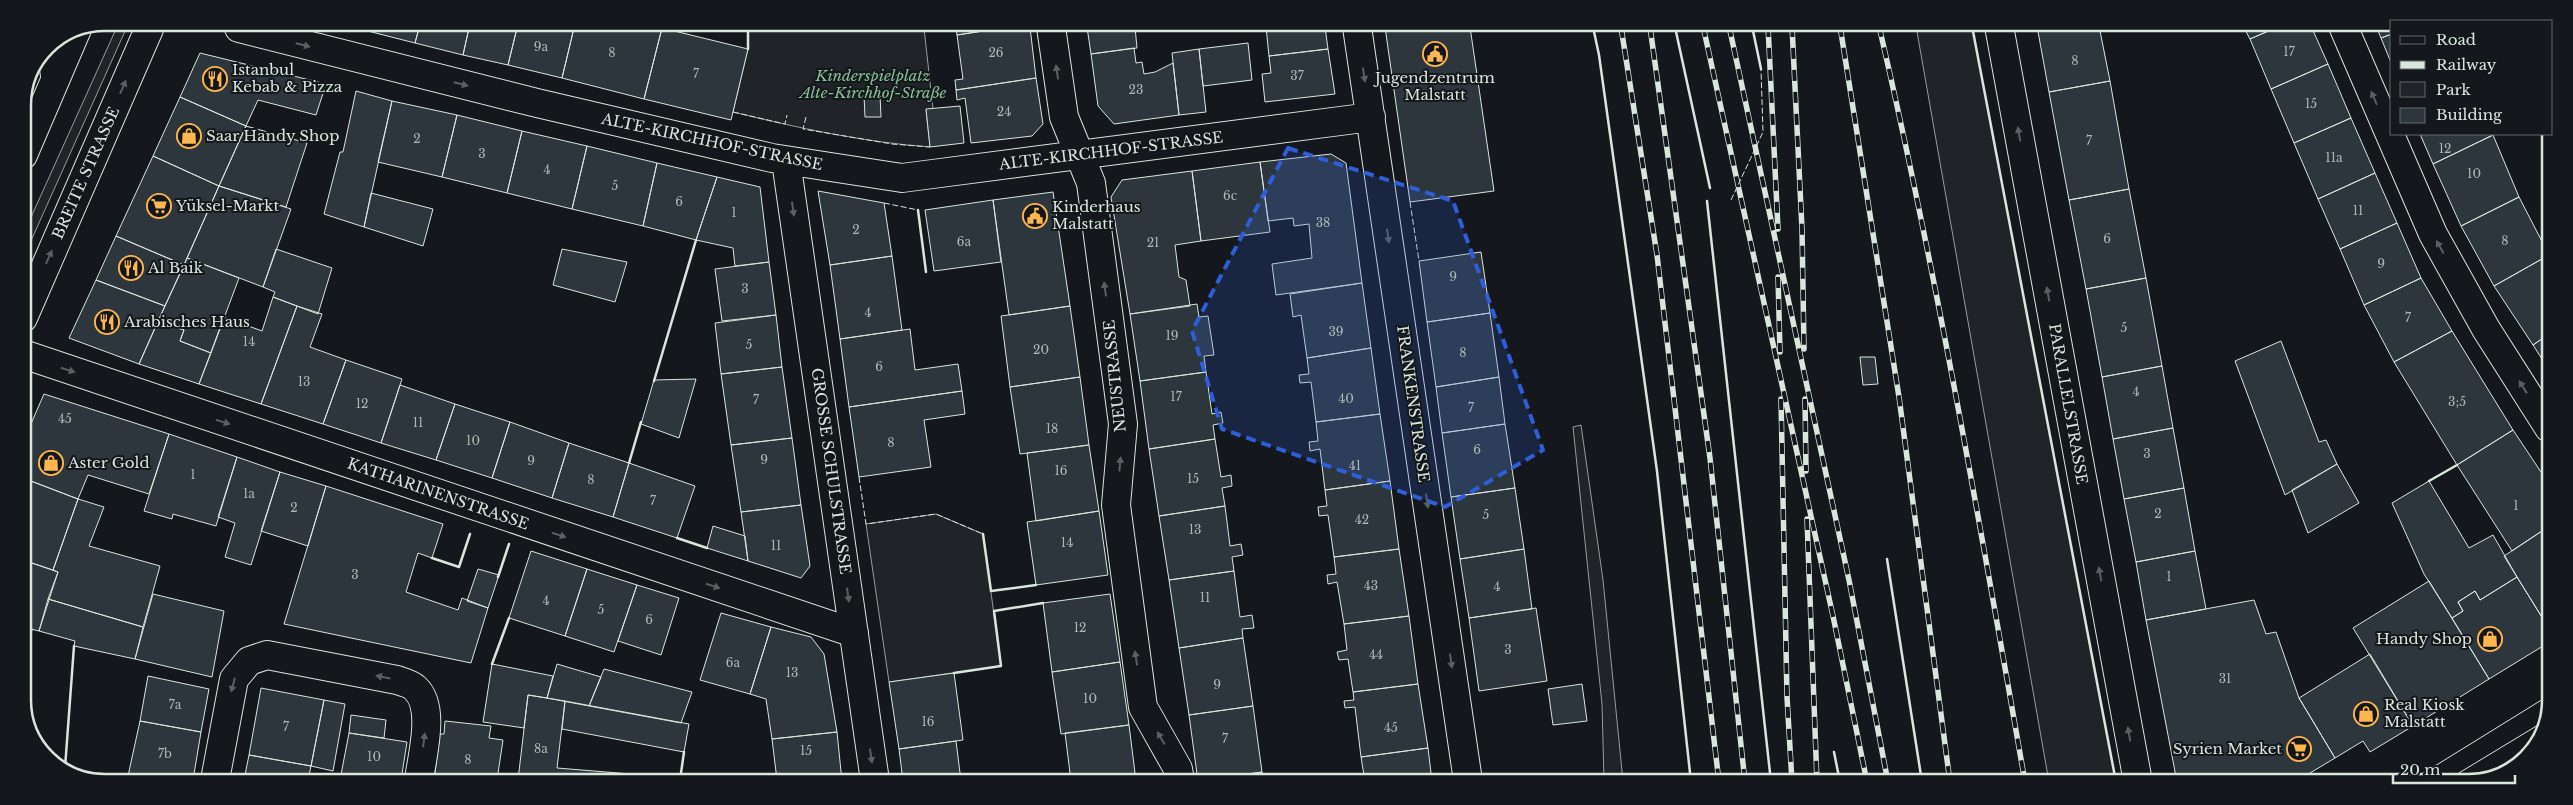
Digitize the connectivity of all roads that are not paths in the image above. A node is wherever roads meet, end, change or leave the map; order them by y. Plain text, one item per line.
1 (147, 31) edge
2 (251, 31) edge
3 (1052, 31) edge
4 (1358, 31) edge
5 (2001, 31) edge
6 (2345, 31) edge
7 (66, 43) edge
8 (47, 67) edge
9 (1371, 117) junction
10 (31, 123) edge
11 (2390, 135) edge
12 (2390, 135) edge
13 (1079, 155) junction
14 (786, 161) junction
15 (31, 300) edge
16 (31, 357) edge
17 (2542, 417) edge
18 (854, 633) junction
19 (216, 774) edge
20 (420, 774) edge
21 (874, 774) edge
22 (1179, 774) edge
23 (1467, 774) edge
24 (2137, 774) edge

15 -> 1 street, BREITE STRASSE
2 -> 14 street, ALTE-KIRCHHOF-STRASSE
13 -> 3 street, NEUSTRASSE
4 -> 9 street, FRANKENSTRASSE
24 -> 5 street, PARALLELSTRASSE
12 -> 6 street
7 - 8 street
8 - 10 street
9 - 13 street, ALTE-KIRCHHOF-STRASSE
9 -> 23 street, FRANKENSTRASSE
17 -> 11 street
13 - 14 street, ALTE-KIRCHHOF-STRASSE
22 -> 13 street, NEUSTRASSE
14 -> 18 street, GROSSE SCHULSTRASSE
16 -> 18 street, KATHARINENSTRASSE
18 -> 21 street, GROSSE SCHULSTRASSE
20 -> 19 street

